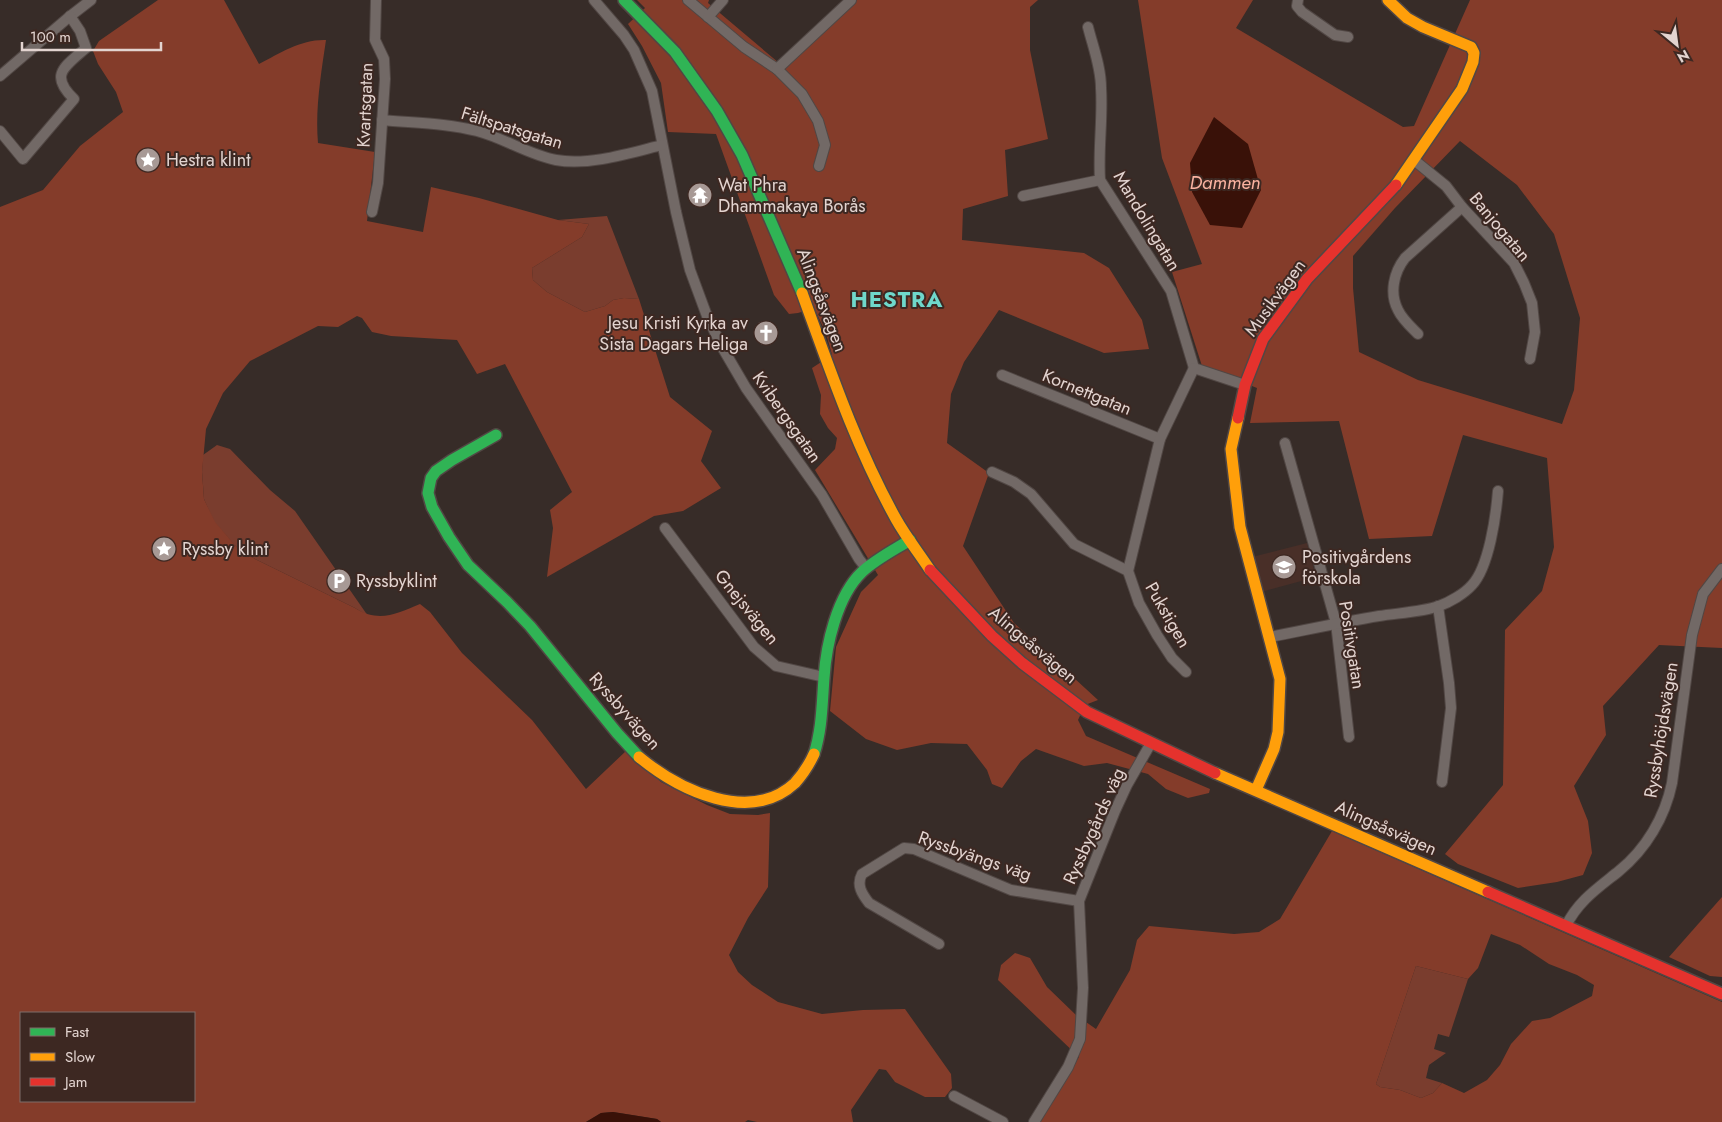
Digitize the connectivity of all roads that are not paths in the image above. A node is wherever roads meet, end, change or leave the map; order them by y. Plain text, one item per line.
1 (91, 0) edge
2 (376, 0) edge
3 (594, 0) edge
4 (624, 0) edge
5 (688, 0) edge
6 (723, 0) edge
7 (851, 0) edge
8 (1298, 0) edge
9 (1388, 0) edge
10 (70, 16) junction
11 (708, 17) junction
12 (1088, 27) dead end
13 (1348, 37) dead end
14 (777, 69) junction
15 (0, 76) edge
16 (382, 120) junction
17 (0, 131) edge
18 (662, 145) junction
19 (1414, 160) junction
20 (819, 166) dead end
21 (1100, 180) junction
22 (1022, 196) dead end
23 (1462, 207) junction
24 (372, 212) dead end
25 (1418, 334) dead end
26 (1530, 359) dead end
27 (1194, 368) junction
28 (1002, 375) dead end
29 (1245, 385) junction
30 (496, 435) dead end
31 (1160, 439) junction
32 (1285, 443) dead end
33 (992, 472) dead end
34 (1498, 491) dead end
35 (665, 528) dead end
36 (910, 540) junction
37 (866, 568) junction
38 (1722, 568) edge
39 (1128, 571) junction
40 (1438, 606) junction
41 (1336, 623) junction
42 (1270, 637) junction
43 (1186, 672) dead end
44 (824, 677) junction
45 (1349, 737) dead end
46 (1151, 743) junction
47 (1442, 782) dead end
48 (1256, 790) junction
49 (1078, 901) junction
50 (1566, 926) junction
51 (939, 944) dead end
52 (1722, 994) edge
53 (954, 1096) dead end
54 (1003, 1122) edge
55 (1034, 1122) edge

1 - 10 street
2 - 16 street, Kvartsgatan
3 - 18 street, Kvibergsgatan
4 - 36 street, Alingsåsvägen
5 - 11 street
6 - 11 street
7 - 14 street
8 - 13 street
9 - 19 street, Musikvägen
10 - 15 street
10 - 17 street
11 - 14 street
12 - 21 street, Mandolingatan
14 - 20 street
16 - 18 street, Fältspatsgatan
16 - 24 street, Kvartsgatan
18 - 37 street, Kvibergsgatan
19 - 23 street, Banjogatan
19 - 29 street, Musikvägen
21 - 22 street
21 - 27 street, Mandolingatan
23 - 25 street
23 - 26 street, Banjogatan
27 - 29 street
27 - 31 street
28 - 31 street, Kornettgatan
29 - 42 street, Musikvägen
30 - 44 street, Ryssbyvägen
31 - 39 street
32 - 41 street, Positivgatan
33 - 39 street
34 - 40 street
35 - 44 street, Gnejsvägen
36 - 37 street, Ryssbyvägen
36 - 46 street, Alingsåsvägen
37 - 44 street, Ryssbyvägen
38 - 50 street, Ryssbyhöjdsvägen
39 - 43 street, Pukstigen
40 - 41 street
40 - 47 street
41 - 42 street
41 - 45 street, Positivgatan
42 - 48 street, Musikvägen
46 - 48 street, Alingsåsvägen
46 - 49 street, Ryssbygårds väg
48 - 50 street, Alingsåsvägen
49 - 51 street, Ryssbyängs väg
49 - 55 street, Ryssbygårds väg
50 - 52 street, Alingsåsvägen
53 - 54 street

